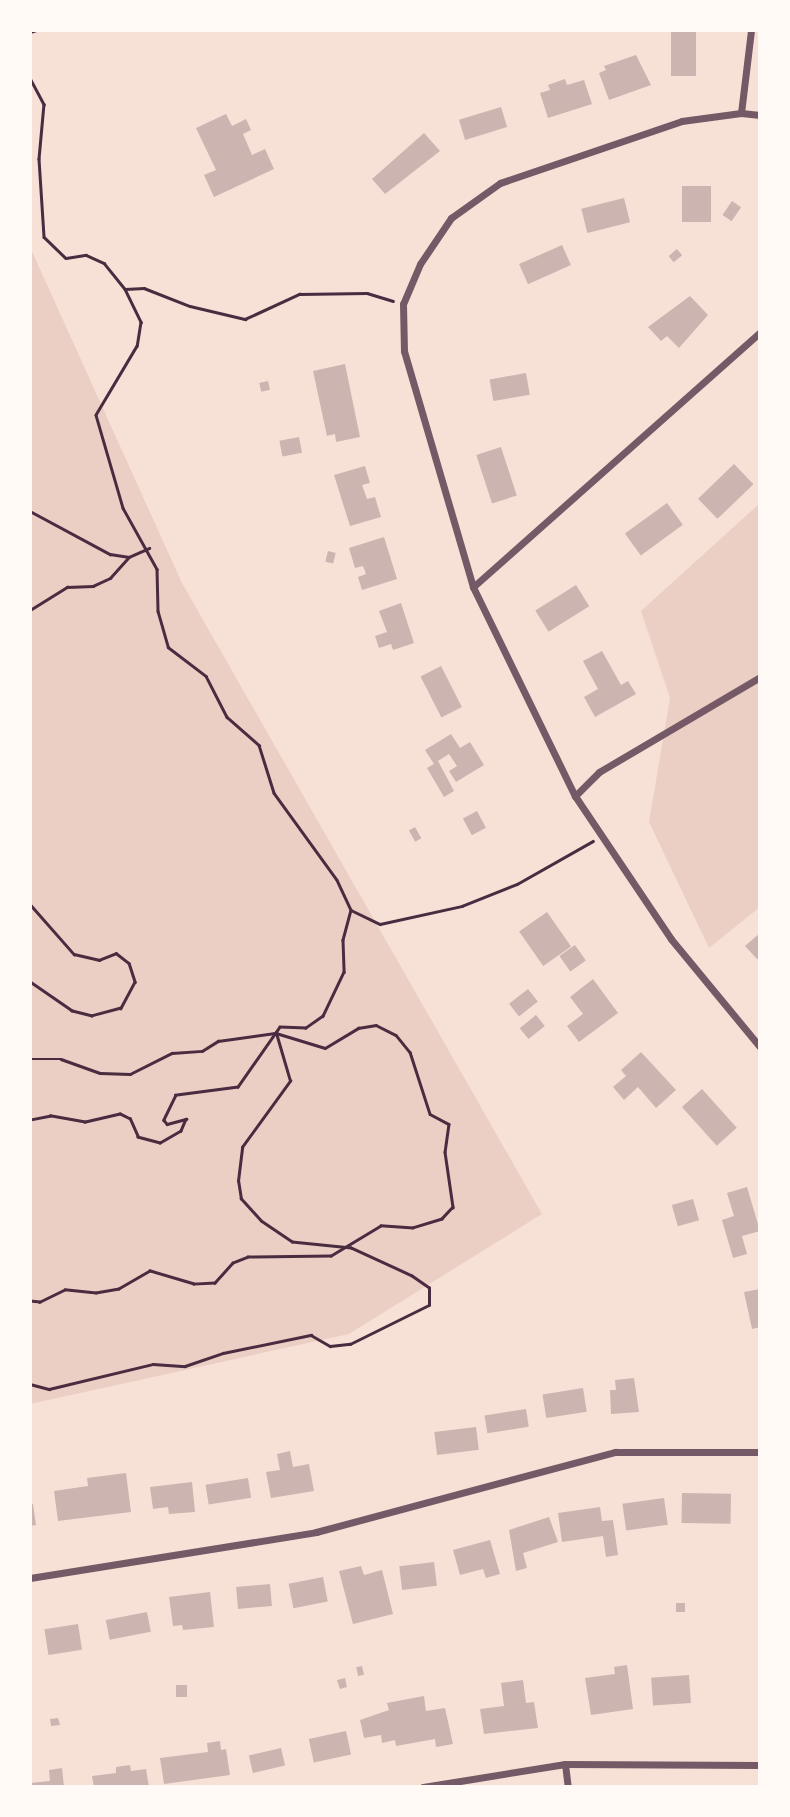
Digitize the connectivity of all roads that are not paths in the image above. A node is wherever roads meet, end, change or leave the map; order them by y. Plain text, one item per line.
1 (751, 30) edge
2 (741, 113) junction
3 (760, 116) edge
4 (760, 332) edge
5 (473, 587) junction
6 (760, 677) edge
7 (575, 796) junction
8 (760, 1046) edge
9 (760, 1452) edge
10 (30, 1578) edge
11 (565, 1764) junction
12 (760, 1765) edge
13 (423, 1787) edge
14 (568, 1787) edge

1 - 2 street
2 - 3 street
2 - 5 street
4 - 5 street
5 - 7 street
6 - 7 street
7 - 8 street
9 - 10 street
11 - 12 street
11 - 13 street
11 - 14 street

